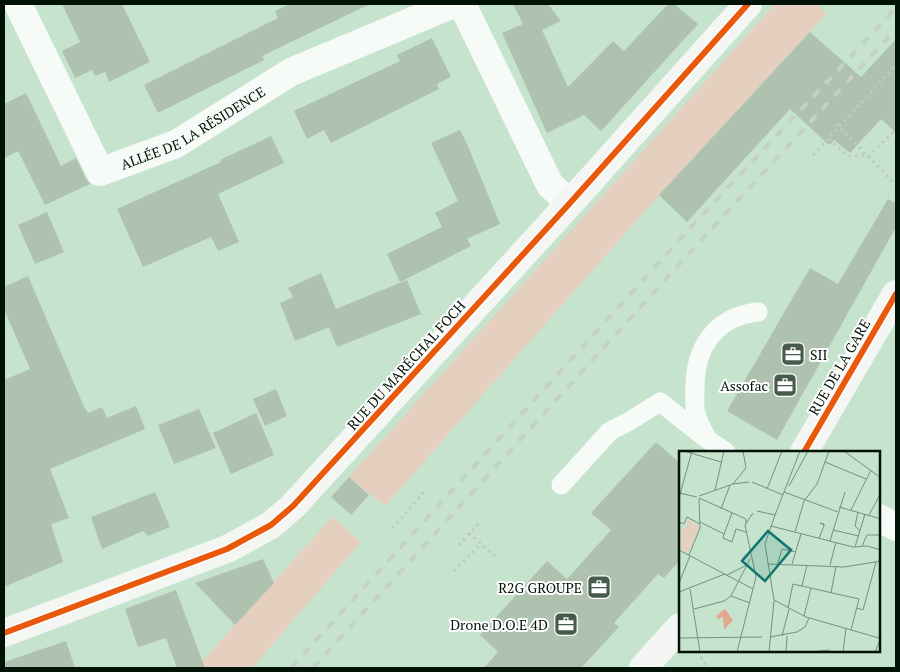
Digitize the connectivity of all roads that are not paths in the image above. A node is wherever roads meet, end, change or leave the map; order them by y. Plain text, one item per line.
1 (18, 4) edge
2 (453, 4) edge
3 (462, 4) edge
4 (748, 4) edge
5 (570, 203) junction
6 (896, 294) edge
7 (758, 312) dead end
8 (707, 439) junction
9 (725, 451) edge
10 (805, 451) edge
11 (561, 485) dead end
12 (880, 518) edge
13 (896, 526) edge
14 (896, 538) edge
15 (880, 541) edge
16 (679, 628) edge
17 (4, 633) edge
18 (643, 668) edge

1 - 2 street, ALLÉE DE LA RÉSIDENCE
3 - 5 street
4 - 5 street, RUE DU MARÉCHAL FOCH
5 - 17 street, RUE DU MARÉCHAL FOCH
6 - 10 street, RUE DE LA GARE
7 - 8 lane
8 - 9 lane
8 - 11 lane
12 - 13 street
14 - 15 street
16 - 18 street

